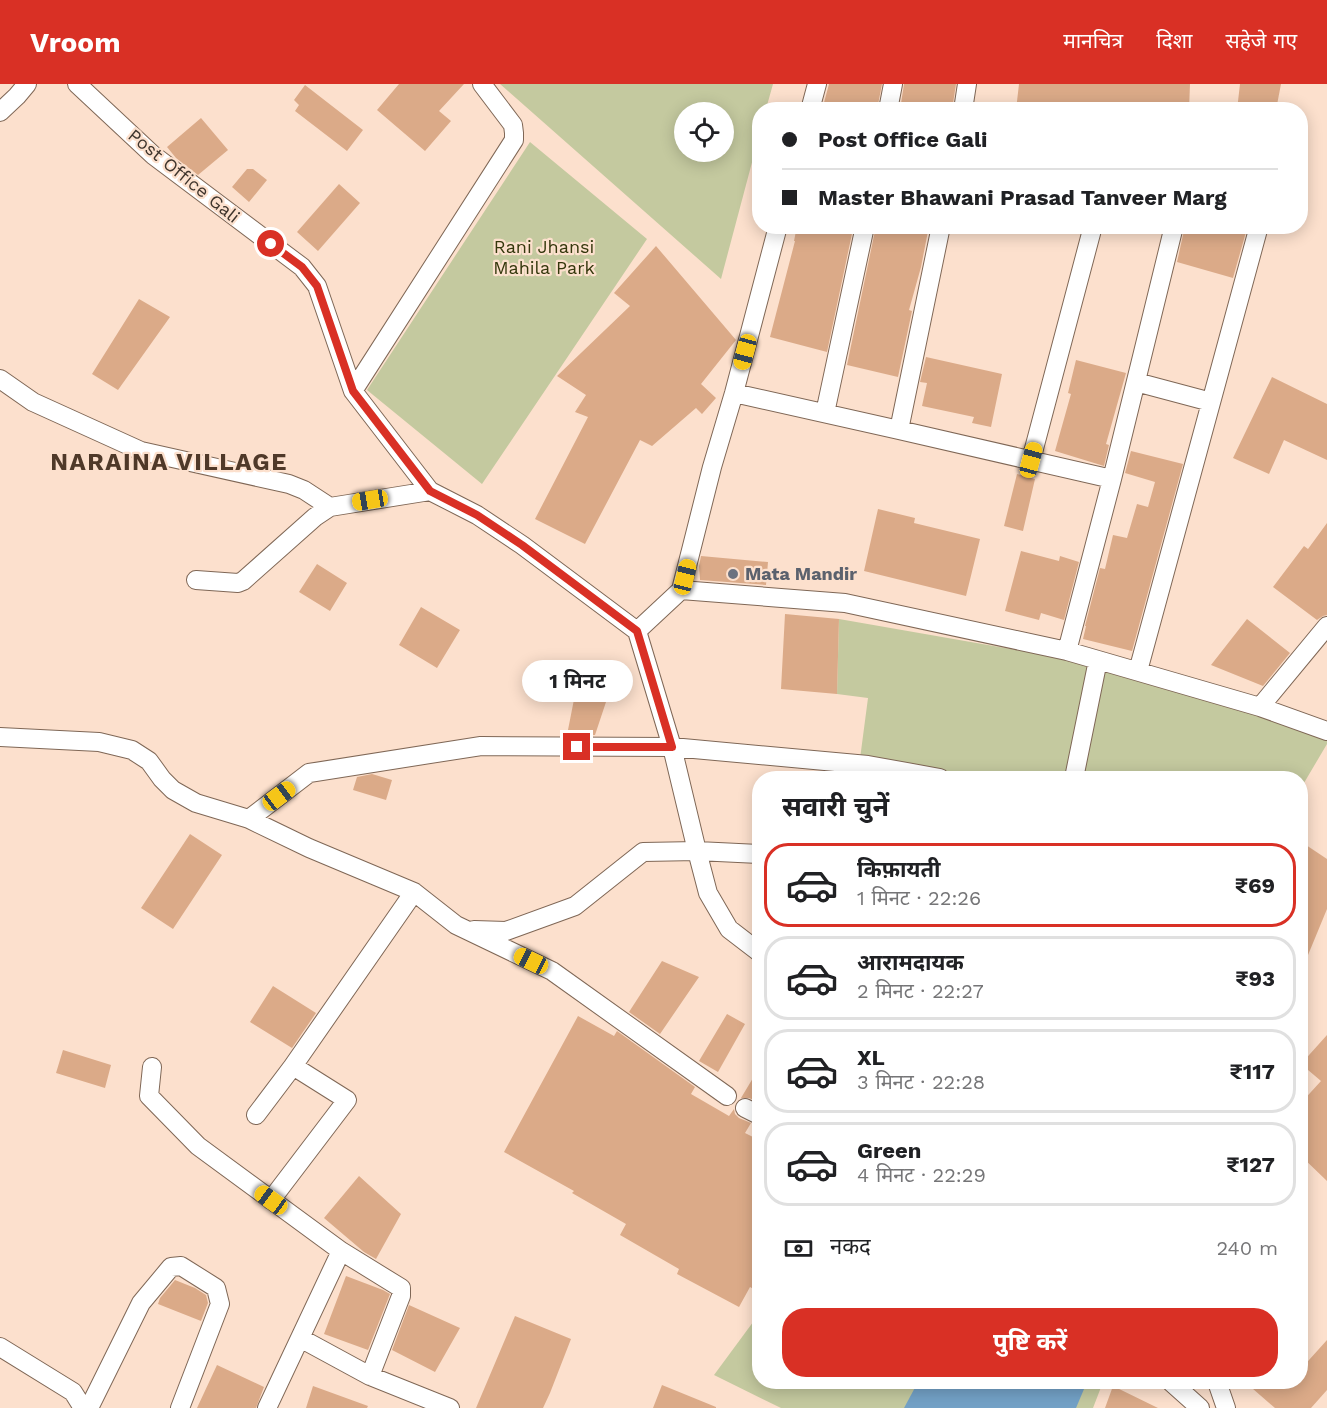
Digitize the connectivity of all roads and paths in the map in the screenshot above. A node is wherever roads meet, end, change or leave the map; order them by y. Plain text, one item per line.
1 (27, 84) edge
2 (77, 84) edge
3 (482, 84) edge
4 (817, 84) edge
5 (892, 84) edge
6 (967, 84) edge
7 (812, 102) edge
8 (889, 102) edge
9 (964, 102) edge
10 (0, 112) edge
11 (776, 234) edge
12 (863, 234) edge
13 (938, 234) edge
14 (1091, 234) edge
15 (1172, 234) edge
16 (1257, 234) edge
17 (0, 379) edge
18 (1136, 382) junction
19 (353, 391) junction
20 (734, 393) junction
21 (1211, 402) junction
22 (825, 413) junction
23 (899, 430) junction
24 (1031, 460) junction
25 (1112, 479) junction
26 (430, 491) junction
27 (330, 507) junction
28 (196, 580) dead end
29 (681, 590) junction
30 (1327, 626) edge
31 (637, 631) junction
32 (1068, 651) junction
33 (1098, 660) junction
34 (1138, 671) junction
35 (1260, 707) junction
36 (1327, 731) edge
37 (0, 737) edge
38 (672, 747) junction
39 (901, 771) edge
40 (1075, 771) edge
41 (249, 819) junction
42 (697, 851) junction
43 (752, 854) edge
44 (414, 892) junction
45 (466, 930) junction
46 (752, 947) edge
47 (293, 1066) junction
48 (152, 1067) dead end
49 (727, 1096) dead end
50 (256, 1115) dead end
51 (271, 1200) junction
52 (341, 1251) junction
53 (300, 1338) junction
54 (0, 1347) edge
55 (370, 1376) junction
56 (1179, 1389) edge
57 (1219, 1389) edge
58 (83, 1408) edge
59 (89, 1408) edge
60 (180, 1408) edge
61 (268, 1408) edge
62 (450, 1408) edge
63 (1200, 1408) edge
64 (1226, 1408) edge

1 - 10 street
2 - 19 street, Post Office Gali
3 - 19 street
4 - 7 street
5 - 8 street
6 - 9 street
11 - 20 street
12 - 22 street
13 - 23 street
14 - 24 street
15 - 18 street
16 - 21 street
17 - 27 street
18 - 21 street
18 - 25 street
19 - 26 street, Post Office Gali
20 - 22 street
20 - 29 street
21 - 34 street
22 - 23 street
23 - 24 street
24 - 25 street
25 - 32 street
26 - 27 street
26 - 31 street
27 - 28 street
29 - 31 street
29 - 32 street
30 - 35 street
31 - 38 street
32 - 33 street
33 - 34 street
33 - 40 street
34 - 35 street
35 - 36 street
37 - 41 street
38 - 39 street
38 - 41 street
38 - 42 street
41 - 44 street
42 - 43 street
42 - 45 street
42 - 46 street
44 - 45 street
44 - 47 street
45 - 49 street
47 - 50 street
47 - 51 street
48 - 51 street
51 - 52 street
52 - 53 street
52 - 55 street
53 - 55 street
53 - 61 street
54 - 58 street
55 - 62 street
56 - 63 street
57 - 64 street
59 - 60 street

